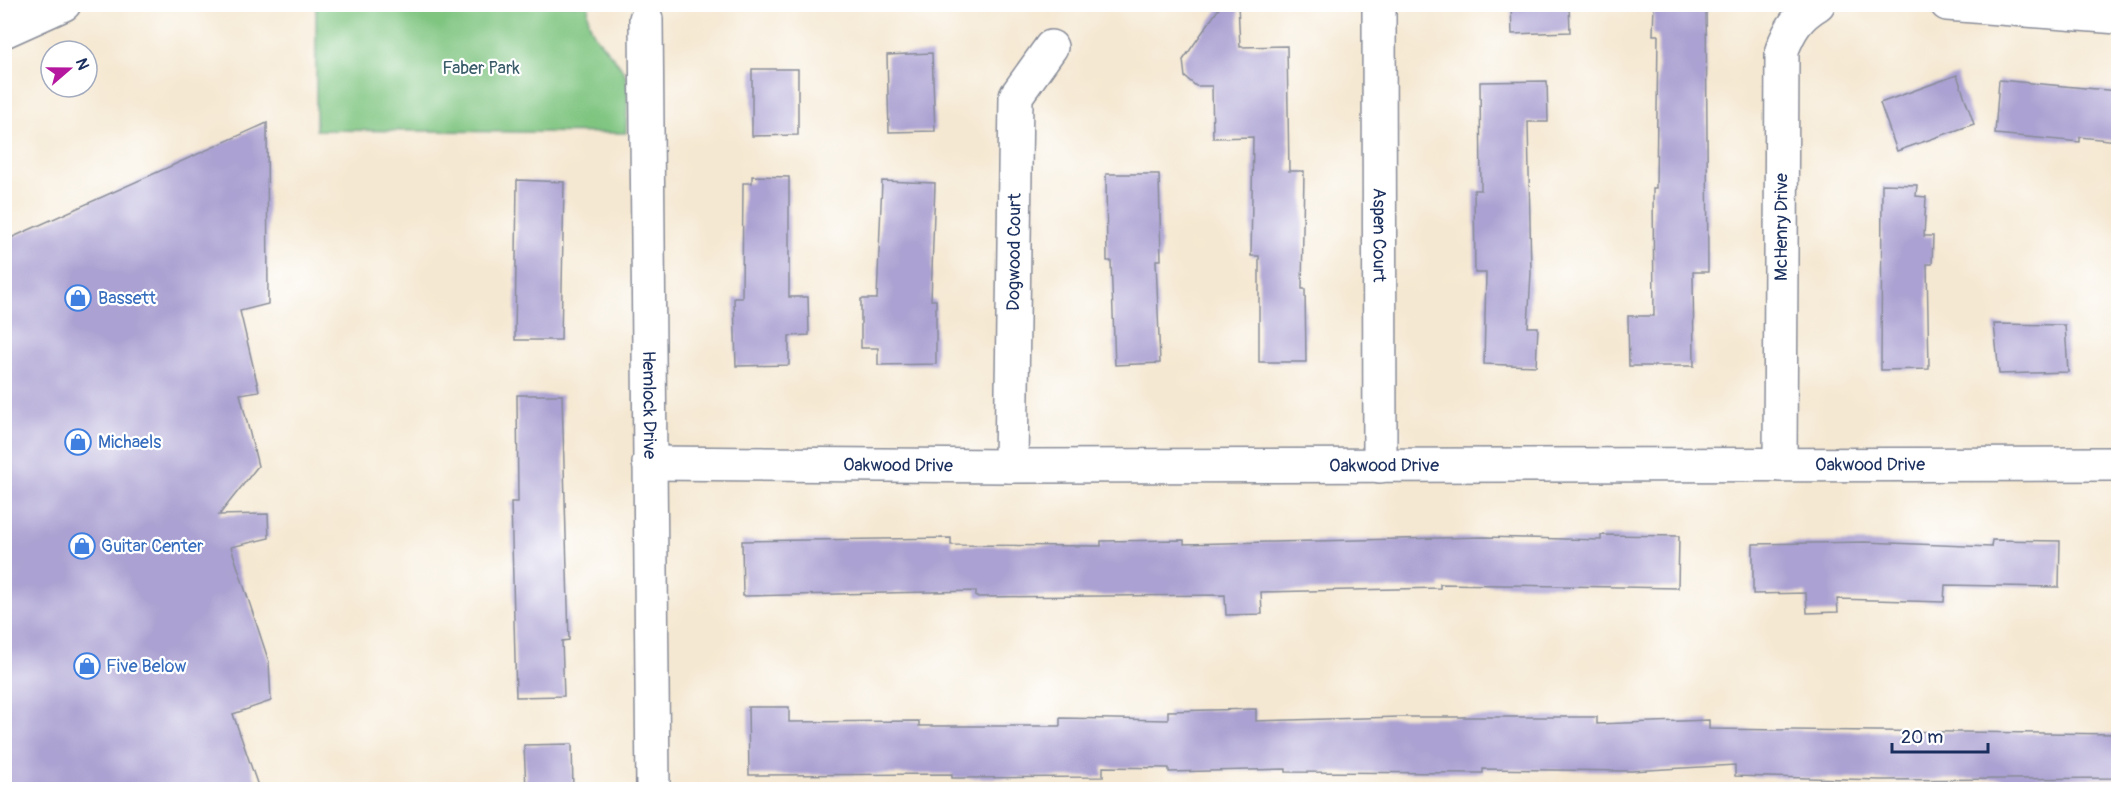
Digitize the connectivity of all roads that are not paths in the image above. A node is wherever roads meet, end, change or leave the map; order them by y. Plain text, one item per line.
1 (64, 4) edge
2 (1379, 4) edge
3 (1818, 4) edge
4 (1947, 4) edge
5 (2118, 17) edge
6 (646, 19) dead end
7 (4, 31) edge
8 (1051, 47) dead end
9 (649, 463) junction
10 (2118, 464) edge
11 (1380, 465) junction
12 (1780, 465) junction
13 (1011, 466) junction
14 (653, 789) edge

1 - 7 main road
2 - 11 main road, Aspen Court
3 - 12 main road, McHenry Drive
4 - 5 main road
6 - 9 main road, Hemlock Drive
8 - 13 main road, Dogwood Court
9 - 13 main road, Oakwood Drive
9 - 14 main road, Hemlock Drive
10 - 12 main road, Oakwood Drive
11 - 12 main road, Oakwood Drive
11 - 13 main road, Oakwood Drive

